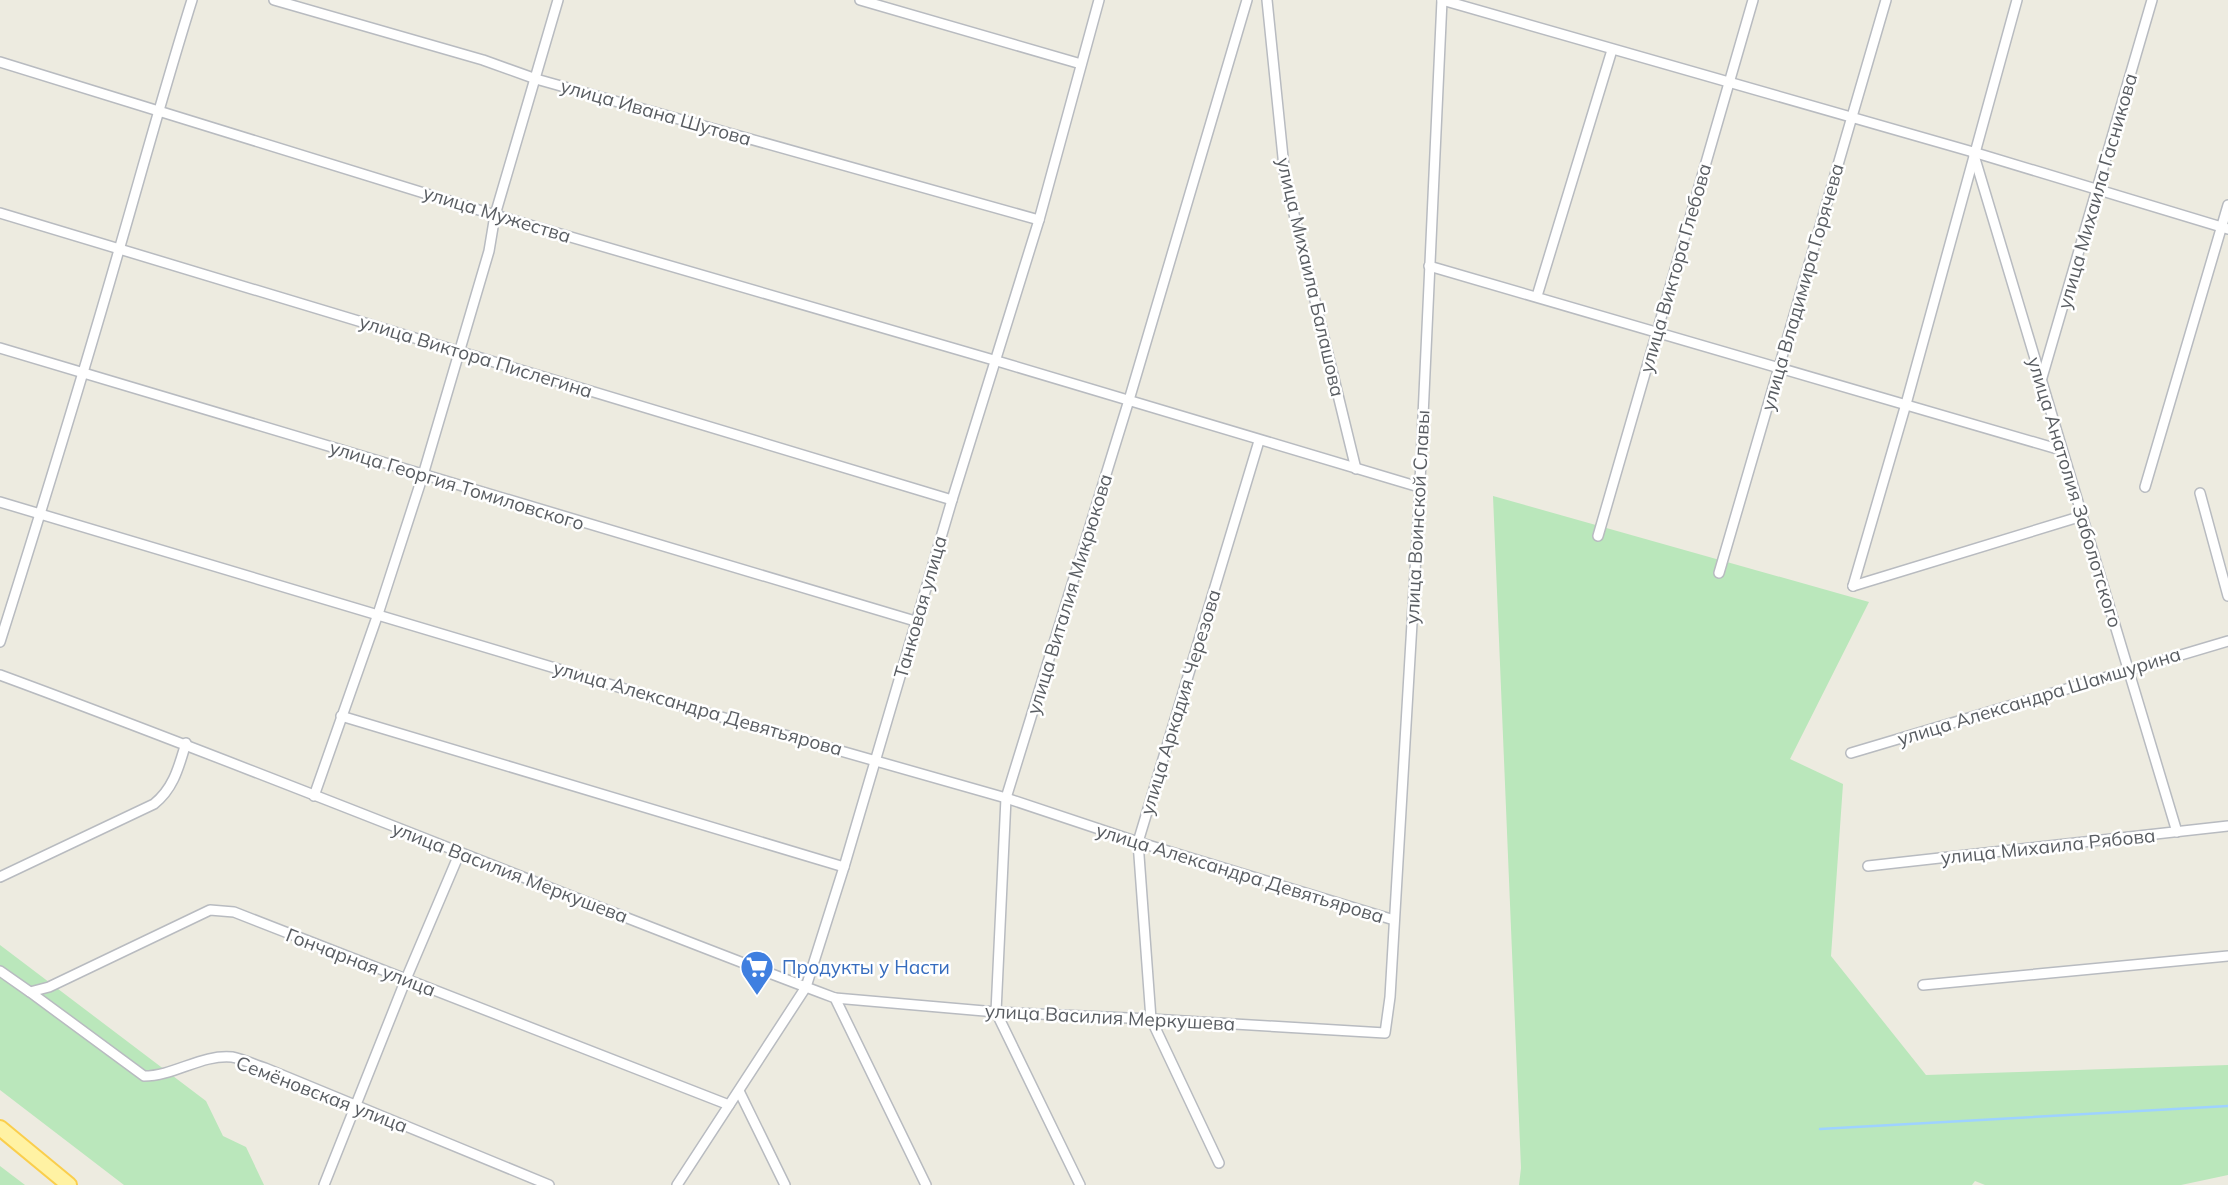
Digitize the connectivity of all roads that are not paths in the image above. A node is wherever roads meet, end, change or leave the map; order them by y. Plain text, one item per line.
1 (192, 0) edge
2 (274, 0) edge
3 (558, 0) edge
4 (860, 0) edge
5 (1099, 0) edge
6 (1247, 0) edge
7 (1267, 0) edge
8 (1442, 0) edge
9 (1753, 0) edge
10 (1885, 0) edge
11 (2017, 0) edge
12 (2152, 0) edge
13 (1612, 50) junction
14 (0, 62) edge
15 (1081, 64) junction
16 (536, 79) junction
17 (1729, 81) junction
18 (158, 110) junction
19 (1852, 118) junction
20 (1973, 152) junction
21 (2098, 190) junction
22 (2228, 205) edge
23 (0, 213) edge
24 (495, 215) junction
25 (1039, 220) junction
26 (2225, 228) edge
27 (120, 249) junction
28 (1429, 266) junction
29 (1537, 296) junction
30 (1657, 333) junction
31 (0, 348) edge
32 (458, 350) junction
33 (997, 361) junction
34 (1779, 368) junction
35 (83, 373) junction
36 (2041, 381) junction
37 (1129, 400) junction
38 (1906, 404) junction
39 (1259, 440) junction
40 (2061, 450) junction
41 (1356, 469) junction
42 (424, 475) junction
43 (1419, 487) junction
44 (2145, 487) dead end
45 (2200, 493) dead end
46 (951, 500) junction
47 (0, 502) edge
48 (41, 514) junction
49 (2082, 516) junction
50 (1598, 536) dead end
51 (1719, 573) dead end
52 (2228, 597) edge
53 (379, 614) junction
54 (915, 621) junction
55 (2228, 640) edge
56 (0, 642) edge
57 (2129, 668) junction
58 (0, 675) edge
59 (341, 716) junction
60 (186, 743) junction
61 (1851, 752) dead end
62 (876, 760) junction
63 (314, 796) junction
64 (1006, 798) junction
65 (2228, 826) edge
66 (2176, 832) junction
67 (1138, 842) junction
68 (460, 852) junction
69 (1868, 866) dead end
70 (844, 867) junction
71 (0, 877) edge
72 (1394, 920) junction
73 (2228, 956) edge
74 (0, 971) edge
75 (406, 979) junction
76 (1923, 985) dead end
77 (806, 988) junction
78 (30, 992) junction
79 (835, 998) junction
80 (996, 1012) junction
81 (1151, 1019) junction
82 (1385, 1033) joint
83 (739, 1091) junction
84 (356, 1105) junction
85 (729, 1105) junction
86 (0, 1128) edge
87 (1219, 1163) dead end
88 (69, 1185) edge
89 (324, 1185) edge
90 (549, 1185) edge
91 (677, 1185) edge
92 (785, 1185) edge
93 (926, 1185) edge
94 (1080, 1185) edge

1 - 18 street
2 - 16 street, улица Ивана Шутова
3 - 16 street
4 - 15 street
5 - 15 street, Танковая улица
6 - 37 street, улица Виталия Микрюкова
7 - 41 street, улица Михаила Балашова
8 - 13 street
8 - 28 street, улица Воинской Славы
9 - 17 street, улица Виктора Глебова
10 - 19 street, улица Владимира Горячева
11 - 20 street
12 - 21 street, улица Михаила Гасникова
13 - 17 street
13 - 29 street
14 - 18 street, улица Мужества
15 - 25 street, Танковая улица
16 - 24 street
16 - 25 street, улица Ивана Шутова
17 - 19 street
17 - 30 street, улица Виктора Глебова
18 - 24 street, улица Мужества
18 - 27 street
19 - 20 street
19 - 34 street, улица Владимира Горячева
20 - 21 street
20 - 36 street, улица Анатолия Заболотского
20 - 38 street
21 - 26 street
21 - 36 street, улица Михаила Гасникова
22 - 26 street
23 - 27 street, улица Виктора Пислегина
24 - 32 street
24 - 33 street, улица Мужества
25 - 33 street, Танковая улица
26 - 44 street
27 - 32 street, улица Виктора Пислегина
27 - 35 street
28 - 29 street
28 - 43 street, улица Воинской Славы
29 - 30 street
30 - 34 street
30 - 50 street, улица Виктора Глебова
31 - 35 street, улица Георгия Томиловского
32 - 42 street
32 - 46 street, улица Виктора Пислегина
33 - 37 street, улица Мужества
33 - 46 street, Танковая улица
34 - 38 street
34 - 51 street, улица Владимира Горячева
35 - 42 street, улица Георгия Томиловского
35 - 48 street
36 - 40 street, улица Анатолия Заболотского
37 - 39 street, улица Мужества
37 - 64 street, улица Виталия Микрюкова
38 - 40 street
38 - 49 street
39 - 41 street, улица Мужества
39 - 67 street, улица Аркадия Черезова
40 - 49 street, улица Анатолия Заболотского
41 - 43 street, улица Мужества
42 - 53 street
42 - 54 street, улица Георгия Томиловского
43 - 72 street, улица Воинской Славы
45 - 52 street
46 - 54 street, Танковая улица
47 - 48 street, улица Александра Девятьярова
48 - 53 street, улица Александра Девятьярова
48 - 56 street
49 - 57 street, улица Анатолия Заболотского
53 - 59 street
53 - 62 street, улица Александра Девятьярова
54 - 62 street, Танковая улица
55 - 57 street, улица Александра Шамшурина
57 - 61 street, улица Александра Шамшурина
57 - 66 street, улица Анатолия Заболотского
58 - 60 street, улица Василия Меркушева
59 - 63 street
59 - 70 street
60 - 63 street, улица Василия Меркушева
60 - 71 street
62 - 64 street, улица Александра Девятьярова
62 - 70 street, Танковая улица
63 - 68 street, улица Василия Меркушева
64 - 67 street, улица Александра Девятьярова
64 - 80 street, улица Виталия Микрюкова
65 - 66 street, улица Михаила Рябова
66 - 69 street, улица Михаила Рябова
67 - 72 street, улица Александра Девятьярова
67 - 81 street, улица Аркадия Черезова
68 - 75 street
68 - 77 street, улица Василия Меркушева
70 - 77 street, Танковая улица
72 - 82 street, улица Воинской Славы
73 - 76 street
74 - 78 street
75 - 78 street, Гончарная улица
75 - 84 street
75 - 85 street, Гончарная улица
77 - 79 street, улица Василия Меркушева
77 - 83 street, Танковая улица
78 - 84 street, Семёновская улица
79 - 80 street, улица Василия Меркушева
79 - 93 street
80 - 81 street, улица Василия Меркушева
80 - 94 street, улица Виталия Микрюкова
81 - 82 street, улица Василия Меркушева
81 - 87 street, улица Аркадия Черезова
83 - 85 street, Танковая улица
83 - 92 street
84 - 89 street
84 - 90 street, Семёновская улица
85 - 91 street, Танковая улица
86 - 88 main road

